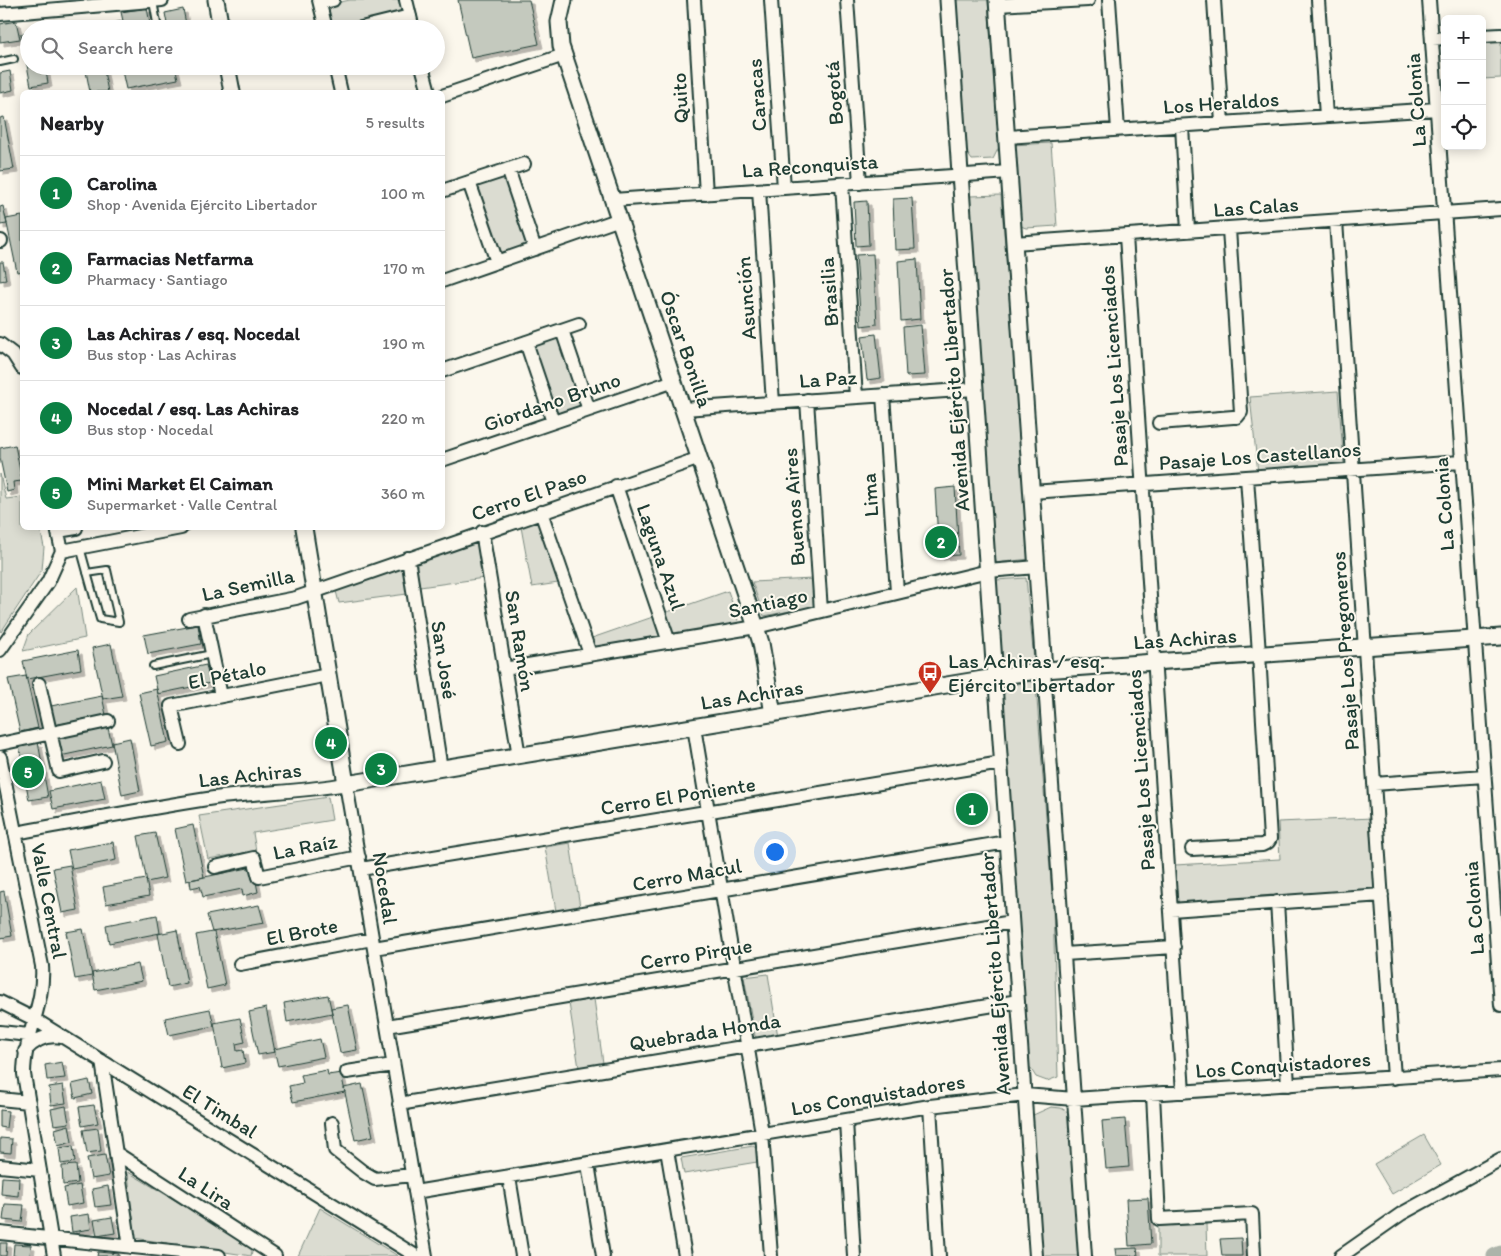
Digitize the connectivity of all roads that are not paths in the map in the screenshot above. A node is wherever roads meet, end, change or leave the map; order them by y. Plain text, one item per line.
1 (157, 0) edge
2 (216, 0) edge
3 (406, 0) edge
4 (564, 0) edge
5 (694, 0) edge
6 (771, 0) edge
7 (847, 0) edge
8 (948, 0) edge
9 (1088, 0) edge
10 (1109, 0) edge
11 (1214, 0) edge
12 (1318, 0) edge
13 (1429, 0) edge
14 (324, 1) edge
15 (998, 2) edge
16 (0, 14) edge
17 (410, 16) junction
18 (158, 20) edge
19 (219, 20) edge
20 (325, 20) edge
21 (394, 20) edge
22 (411, 20) edge
23 (1501, 34) edge
24 (1486, 36) edge
25 (1438, 39) edge
26 (564, 55) junction
27 (14, 60) dead end
28 (0, 62) edge
29 (229, 75) edge
30 (337, 75) edge
31 (424, 75) edge
32 (232, 90) edge
33 (341, 90) edge
34 (428, 90) edge
35 (445, 95) edge
36 (1437, 109) junction
37 (1326, 116) junction
38 (1222, 123) junction
39 (1182, 126) junction
40 (1118, 130) junction
41 (1007, 137) junction
42 (524, 164) dead end
43 (508, 170) junction
44 (1009, 172) junction
45 (960, 176) junction
46 (469, 182) junction
47 (860, 183) junction
48 (842, 184) junction
49 (784, 188) junction
50 (445, 190) edge
51 (759, 190) junction
52 (706, 194) junction
53 (614, 200) junction
54 (1501, 210) edge
55 (1444, 213) junction
56 (620, 219) junction
57 (1336, 221) junction
58 (1229, 228) junction
59 (1188, 231) junction
60 (1126, 236) junction
61 (1014, 244) junction
62 (535, 249) junction
63 (497, 262) junction
64 (445, 280) edge
65 (579, 324) dead end
66 (562, 330) junction
67 (526, 342) junction
68 (0, 344) edge
69 (20, 365) edge
70 (445, 369) edge
71 (674, 381) junction
72 (975, 389) junction
73 (883, 395) junction
74 (856, 397) junction
75 (807, 400) junction
76 (773, 403) junction
77 (684, 409) junction
78 (589, 410) junction
79 (553, 422) junction
80 (1159, 423) dead end
81 (700, 458) junction
82 (445, 459) edge
83 (1462, 462) junction
84 (1353, 470) junction
85 (1246, 477) junction
86 (1142, 484) junction
87 (616, 486) junction
88 (1032, 492) junction
89 (541, 512) junction
90 (58, 530) edge
91 (171, 530) edge
92 (304, 530) edge
93 (482, 532) junction
94 (80, 548) junction
95 (62, 551) junction
96 (408, 558) junction
97 (1037, 567) junction
98 (988, 571) junction
99 (87, 573) junction
100 (314, 590) junction
101 (897, 592) junction
102 (821, 611) junction
103 (204, 615) junction
104 (189, 618) dead end
105 (756, 627) junction
106 (1501, 637) edge
107 (1474, 639) junction
108 (669, 642) junction
109 (1, 647) edge
110 (1365, 647) junction
111 (212, 654) junction
112 (590, 654) junction
113 (1260, 654) junction
114 (1154, 662) junction
115 (153, 666) dead end
116 (504, 668) junction
117 (1044, 670) junction
118 (328, 675) junction
119 (995, 677) junction
120 (39, 684) dead end
121 (221, 696) junction
122 (773, 714) junction
123 (108, 721) dead end
124 (694, 727) junction
125 (50, 733) junction
126 (0, 744) edge
127 (180, 744) dead end
128 (519, 756) junction
129 (0, 757) edge
130 (103, 761) dead end
131 (1001, 763) junction
132 (441, 769) junction
133 (2, 775) edge
134 (1484, 776) junction
135 (346, 784) junction
136 (1374, 784) junction
137 (708, 812) junction
138 (15, 833) junction
139 (1007, 842) junction
140 (1192, 849) dead end
141 (360, 863) junction
142 (215, 867) dead end
143 (722, 890) junction
144 (1497, 891) edge
145 (1382, 895) junction
146 (1277, 902) junction
147 (1171, 910) junction
148 (1012, 922) junction
149 (373, 944) junction
150 (1174, 947) junction
151 (1064, 954) junction
152 (240, 964) dead end
153 (735, 968) junction
154 (1018, 1001) junction
155 (0, 1002) edge
156 (1501, 1005) edge
157 (34, 1019) junction
158 (387, 1026) junction
159 (0, 1032) edge
160 (30, 1035) junction
161 (62, 1037) junction
162 (748, 1046) junction
163 (25, 1051) junction
164 (102, 1061) junction
165 (393, 1065) junction
166 (1501, 1070) edge
167 (347, 1072) dead end
168 (1394, 1078) junction
169 (1288, 1085) junction
170 (1183, 1092) junction
171 (1025, 1094) junction
172 (1153, 1094) junction
173 (0, 1099) edge
174 (1074, 1099) junction
175 (28, 1102) junction
176 (399, 1104) junction
177 (930, 1106) junction
178 (846, 1121) junction
179 (332, 1123) dead end
180 (762, 1133) junction
181 (667, 1150) junction
182 (116, 1153) junction
183 (1501, 1159) edge
184 (588, 1164) junction
185 (0, 1166) edge
186 (40, 1170) junction
187 (412, 1175) junction
188 (509, 1177) junction
189 (415, 1192) junction
190 (0, 1233) edge
191 (52, 1238) junction
192 (130, 1246) junction
193 (54, 1256) edge
194 (219, 1256) edge
195 (275, 1256) edge
196 (416, 1256) edge
197 (426, 1256) edge
198 (522, 1256) edge
199 (603, 1256) edge
200 (685, 1256) edge
201 (771, 1256) edge
202 (854, 1256) edge
203 (939, 1256) edge
204 (1036, 1256) edge
205 (1085, 1256) edge
206 (1254, 1256) edge
207 (1341, 1256) edge

1 - 16 street
1 - 18 lane
2 - 19 street
3 - 17 street
4 - 26 street, Óscar Bonilla
5 - 52 street, Quito
6 - 49 street, Caracas
7 - 47 street, Bogotá
8 - 45 street, Avenida Ejército Libertador
9 - 15 street
10 - 40 street
11 - 38 street
12 - 37 street
13 - 25 street, La Colonia
14 - 20 street
15 - 41 street
17 - 21 street
17 - 22 street
23 - 24 street
25 - 36 street, La Colonia
26 - 35 street
26 - 53 street, Óscar Bonilla
27 - 28 lane
29 - 32 street
30 - 33 street
31 - 34 street
36 - 37 street, Los Heraldos
36 - 55 street, La Colonia
37 - 38 street, Los Heraldos
38 - 39 street, Los Heraldos
39 - 40 street, Los Heraldos
39 - 59 street
40 - 41 street, Los Heraldos
41 - 44 street
42 - 43 street
43 - 46 street
43 - 62 street
44 - 45 street, La Reconquista
44 - 61 street
45 - 47 street, La Reconquista
45 - 72 street, Avenida Ejército Libertador
46 - 50 street
46 - 63 street
47 - 48 street, La Reconquista
48 - 49 street, La Reconquista
48 - 74 street, Brasilia
49 - 51 street, La Reconquista
51 - 52 street, La Reconquista
51 - 76 street, Asunción
52 - 53 street, La Reconquista
53 - 56 street, Óscar Bonilla
54 - 55 street, Las Calas
55 - 57 street, Las Calas
55 - 83 street, La Colonia
56 - 62 street
56 - 71 street, Óscar Bonilla
57 - 58 street, Las Calas
57 - 84 street, Pasaje Los Pregoneros
58 - 59 street, Las Calas
58 - 80 street
59 - 60 street, Las Calas
60 - 61 street, Las Calas
60 - 86 street, Pasaje Los Licenciados
61 - 88 street
62 - 63 street
63 - 64 street
65 - 66 street
66 - 67 street
66 - 78 street
67 - 70 street
67 - 79 street
68 - 69 street
71 - 77 street, Óscar Bonilla
71 - 78 street, Giordano Bruno
72 - 73 street, La Paz
72 - 98 street, Avenida Ejército Libertador
73 - 74 street, La Paz
73 - 101 street, Lima
74 - 75 street, La Paz
75 - 76 street, La Paz
75 - 102 street, Buenos Aires
76 - 77 street, La Paz
77 - 81 street, Óscar Bonilla
78 - 79 street, Giordano Bruno
79 - 82 street, Giordano Bruno
81 - 87 street, Cerro El Paso
81 - 105 street, Óscar Bonilla
83 - 84 street, Pasaje Los Castellanos
83 - 107 street, La Colonia
84 - 85 street, Pasaje Los Castellanos
84 - 110 street, Pasaje Los Pregoneros
85 - 86 street, Pasaje Los Castellanos
85 - 113 street
86 - 88 street, Pasaje Los Castellanos
86 - 114 street, Pasaje Los Licenciados
87 - 89 street, Cerro El Paso
87 - 108 street, Laguna Azul
88 - 97 street
89 - 93 street, Cerro El Paso
89 - 112 street
90 - 95 street
91 - 94 street
92 - 100 street, Nocedal
93 - 96 street, Cerro El Paso
93 - 116 street, San Ramón
94 - 95 street
94 - 99 lane
95 - 109 street
96 - 100 street, Cerro El Paso
96 - 132 street, San José
97 - 98 street, Santiago
97 - 117 street
98 - 101 street, Santiago
98 - 119 street, Avenida Ejército Libertador
99 - 99 lane
100 - 103 street, La Semilla
100 - 118 street, Nocedal
101 - 102 street, Santiago
102 - 105 street, Santiago
103 - 104 street, La Semilla
103 - 111 street
105 - 108 street, Santiago
105 - 122 street, Óscar Bonilla
106 - 107 street, Las Achiras
107 - 110 street, Las Achiras
107 - 134 street, La Colonia
108 - 112 street, Santiago
110 - 113 street, Las Achiras
110 - 136 street, Pasaje Los Pregoneros
111 - 115 lane
111 - 121 street
112 - 116 street, Santiago
113 - 114 street, Las Achiras
113 - 140 street
114 - 117 street, Las Achiras
114 - 147 street, Pasaje Los Licenciados
116 - 128 street, San Ramón
117 - 119 street, Las Achiras
117 - 151 street
118 - 121 street, El Pétalo
118 - 135 street, Nocedal
119 - 122 street, Las Achiras
119 - 131 street, Avenida Ejército Libertador
120 - 125 street
121 - 127 street, El Pétalo
122 - 124 street, Las Achiras
123 - 125 street
124 - 128 street, Las Achiras
124 - 137 street
125 - 126 street
125 - 130 street
128 - 132 street, Las Achiras
129 - 133 street, Valle Central
131 - 137 street, Cerro El Poniente
131 - 139 street, Avenida Ejército Libertador
132 - 135 street, Las Achiras
133 - 138 street, Valle Central
134 - 136 street
134 - 144 street, La Colonia
135 - 138 street, Las Achiras
135 - 141 street, Nocedal
136 - 145 street, Pasaje Los Pregoneros
137 - 141 street, Cerro El Poniente
137 - 143 street
138 - 157 street, Valle Central
139 - 143 street, Cerro Macul
139 - 148 street, Avenida Ejército Libertador
141 - 142 street, La Raíz
141 - 149 street, Nocedal
143 - 149 street, Cerro Macul
143 - 153 street
144 - 156 street, La Colonia
145 - 146 street
145 - 168 street, Pasaje Los Pregoneros
146 - 147 street
146 - 169 street
147 - 150 street, Pasaje Los Licenciados
148 - 153 street, Cerro Pirque
148 - 154 street, Avenida Ejército Libertador
149 - 152 street, El Brote
149 - 158 street, Nocedal
150 - 151 street
150 - 170 street, Pasaje Los Licenciados
151 - 174 street
153 - 158 street, Cerro Pirque
153 - 162 street
154 - 162 street, Quebrada Honda
154 - 171 street, Avenida Ejército Libertador
155 - 157 street, El Timbal
157 - 160 street, Valle Central
157 - 161 street, El Timbal
158 - 165 street, Nocedal
159 - 160 street
160 - 163 street, Valle Central
161 - 163 street
161 - 164 street, El Timbal
162 - 176 street, Quebrada Honda
162 - 180 street
163 - 175 street, Valle Central
164 - 182 street
164 - 196 street, El Timbal
165 - 167 street
165 - 176 street, Nocedal
166 - 168 street, Los Conquistadores
168 - 169 street, Los Conquistadores
169 - 170 street, Los Conquistadores
170 - 172 street, Los Conquistadores
171 - 174 street, Los Conquistadores
171 - 177 street, Los Conquistadores
171 - 204 street, Avenida Ejército Libertador
172 - 174 street, Los Conquistadores
172 - 206 street
173 - 175 street
174 - 205 street
175 - 186 street, Valle Central
176 - 187 street, Nocedal
177 - 178 street, Los Conquistadores
177 - 203 street
178 - 180 street, Los Conquistadores
178 - 202 street
179 - 187 street
180 - 181 street, Los Conquistadores
180 - 201 street
181 - 184 street, Los Conquistadores
181 - 200 street
182 - 192 street
182 - 195 street, La Lira
183 - 207 street
184 - 188 street, Los Conquistadores
184 - 199 street
185 - 186 street
186 - 191 street, Valle Central
187 - 189 street, Nocedal
188 - 189 street, Los Conquistadores
188 - 198 street
189 - 197 street, Nocedal
190 - 191 street
191 - 192 street
191 - 193 street, Valle Central
192 - 194 street

